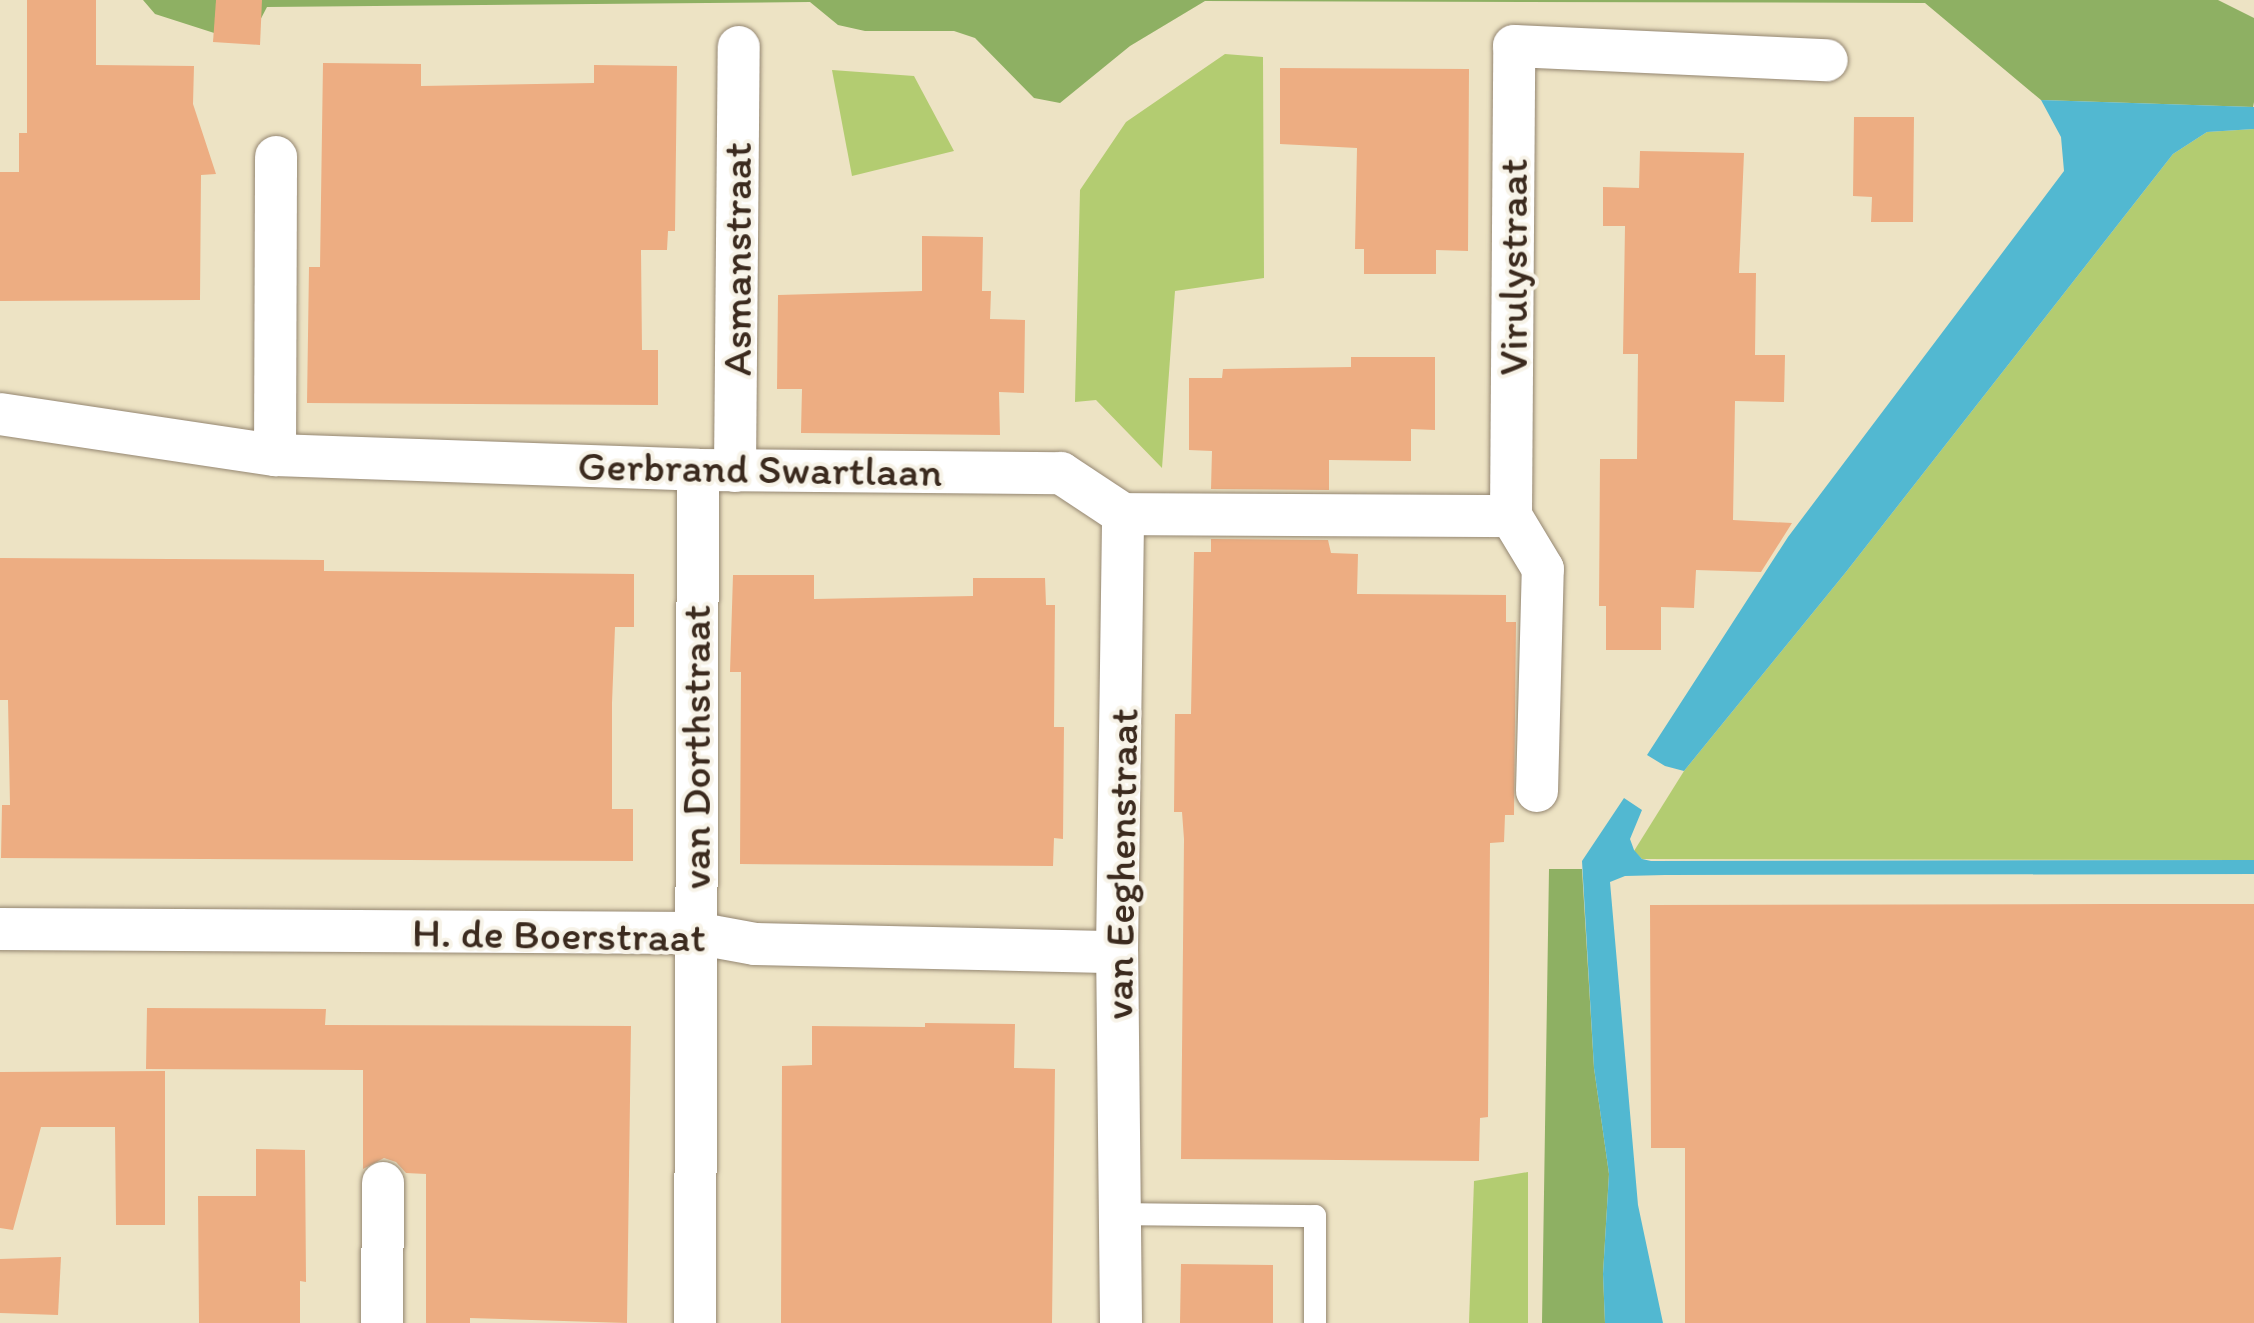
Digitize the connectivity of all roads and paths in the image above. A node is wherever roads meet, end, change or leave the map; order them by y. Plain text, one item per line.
1 (739, 48) dead end
2 (1826, 60) dead end
3 (276, 157) dead end
4 (0, 414) edge
5 (275, 456) junction
6 (717, 470) junction
7 (1123, 514) junction
8 (1511, 516) junction
9 (1537, 791) dead end
10 (0, 928) edge
11 (695, 933) junction
12 (1117, 952) junction
13 (383, 1182) dead end
14 (1122, 1214) junction
15 (382, 1323) edge
16 (694, 1323) edge
17 (1121, 1323) edge
18 (1315, 1323) edge

1 - 6 street, Asmanstraat
2 - 8 street, Virulystraat
3 - 5 street
4 - 5 street, Gerbrand Swartlaan
5 - 6 street, Gerbrand Swartlaan
6 - 7 street, Gerbrand Swartlaan
6 - 11 street, van Dorthstraat
7 - 8 street
7 - 12 street, van Eeghenstraat
8 - 9 street
10 - 11 street, H. de Boerstraat
11 - 12 street, H. de Boerstraat
11 - 16 street, van Dorthstraat
12 - 14 street, van Eeghenstraat
13 - 15 street
14 - 17 street, van Eeghenstraat
14 - 18 lane

